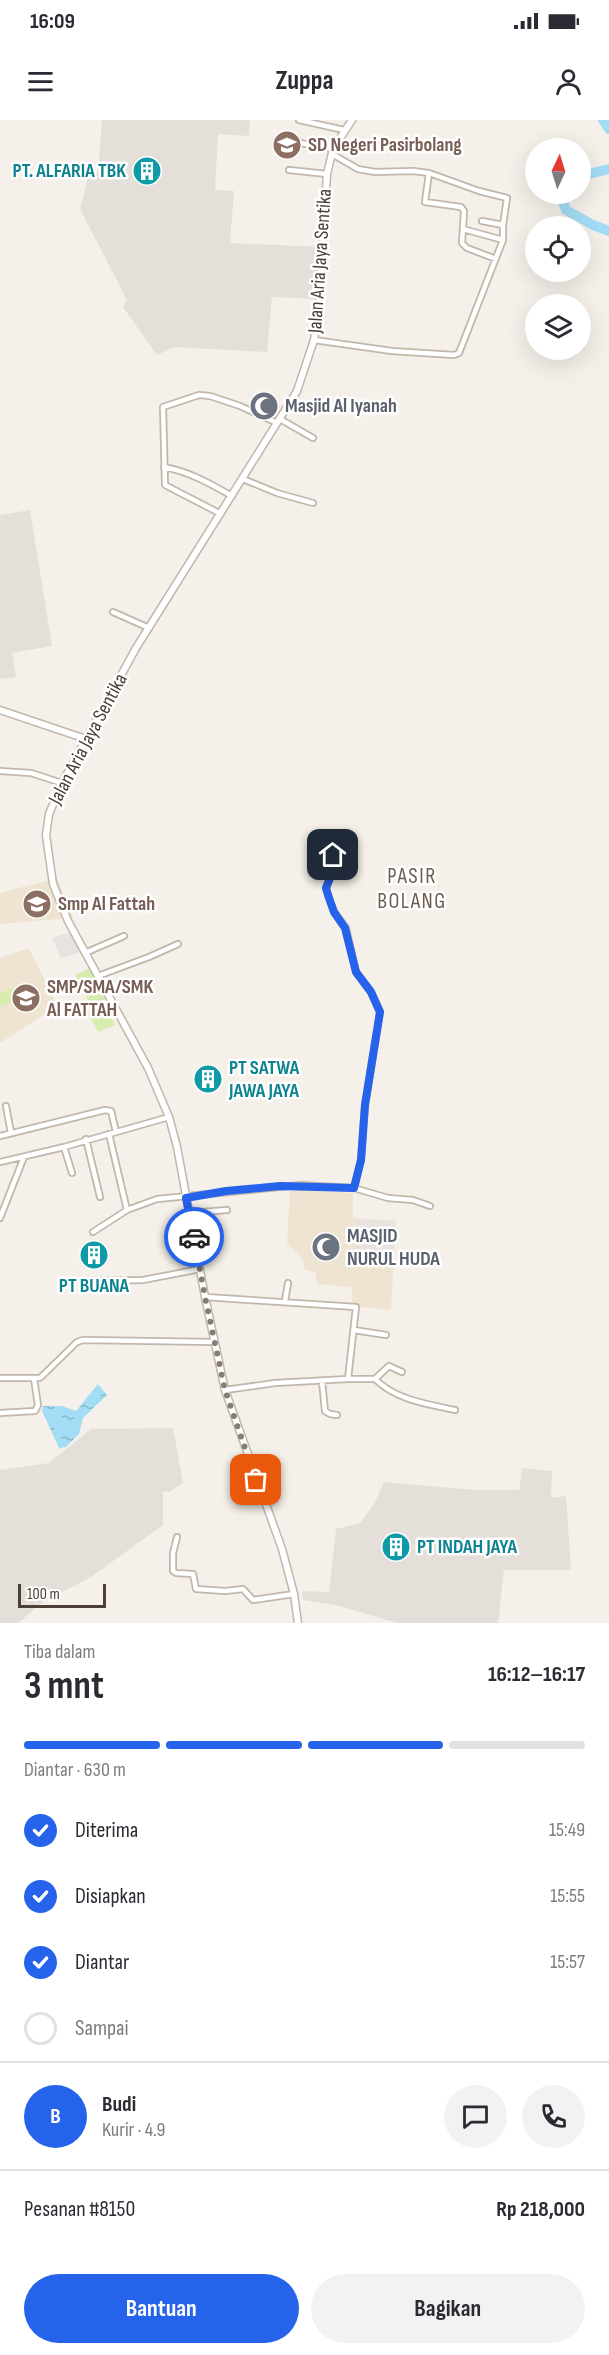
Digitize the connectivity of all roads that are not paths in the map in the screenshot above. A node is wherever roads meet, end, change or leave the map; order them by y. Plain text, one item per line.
1 (299, 120) edge
2 (352, 120) edge
3 (344, 130) junction
4 (295, 142) dead end
5 (332, 151) junction
6 (289, 170) dead end
7 (429, 173) junction
8 (327, 174) junction
9 (482, 222) dead end
10 (503, 225) junction
11 (463, 229) junction
12 (503, 240) junction
13 (496, 259) junction
14 (314, 340) junction
15 (279, 421) junction
16 (313, 438) dead end
17 (164, 467) junction
18 (243, 479) junction
19 (232, 496) junction
20 (313, 503) dead end
21 (221, 514) junction
22 (113, 612) dead end
23 (149, 629) junction
24 (0, 710) edge
25 (86, 739) junction
26 (0, 771) edge
27 (62, 783) junction
28 (333, 855) dead end
29 (124, 936) dead end
30 (178, 944) dead end
31 (85, 953) junction
32 (98, 976) junction
33 (6, 1106) dead end
34 (169, 1117) junction
35 (116, 1132) junction
36 (11, 1133) junction
37 (109, 1134) junction
38 (0, 1136) edge
39 (86, 1139) junction
40 (64, 1147) junction
41 (24, 1157) junction
42 (0, 1162) edge
43 (72, 1173) dead end
44 (354, 1188) junction
45 (100, 1197) dead end
46 (186, 1198) junction
47 (430, 1206) dead end
48 (128, 1210) junction
49 (226, 1210) dead end
50 (190, 1213) junction
51 (0, 1218) edge
52 (93, 1232) dead end
53 (200, 1269) junction
54 (84, 1281) dead end
55 (288, 1283) dead end
56 (205, 1297) junction
57 (285, 1301) junction
58 (354, 1330) junction
59 (386, 1335) dead end
60 (214, 1342) junction
61 (402, 1372) dead end
62 (0, 1378) edge
63 (34, 1379) junction
64 (348, 1379) junction
65 (375, 1379) junction
66 (322, 1381) junction
67 (225, 1390) junction
68 (454, 1410) dead end
69 (0, 1413) edge
70 (337, 1414) dead end
71 (177, 1537) dead end
72 (294, 1594) junction
73 (298, 1623) edge

1 - 3 street
2 - 3 street, Jalan Aria Jaya Sentika
3 - 5 street, Jalan Aria Jaya Sentika
4 - 5 street
5 - 7 street
5 - 8 street, Jalan Aria Jaya Sentika
6 - 8 street
7 - 10 street
7 - 11 street
8 - 14 street, Jalan Aria Jaya Sentika
9 - 10 street
10 - 12 street
11 - 12 street
11 - 13 street
12 - 13 street
13 - 14 street
14 - 15 street, Jalan Aria Jaya Sentika
15 - 16 street
15 - 17 street
15 - 18 street, Jalan Aria Jaya Sentika
17 - 19 street
17 - 21 street
18 - 19 street, Jalan Aria Jaya Sentika
18 - 20 street
19 - 21 street, Jalan Aria Jaya Sentika
21 - 23 street, Jalan Aria Jaya Sentika
22 - 23 street
23 - 25 street, Jalan Aria Jaya Sentika
24 - 25 street
25 - 27 street, Jalan Aria Jaya Sentika
26 - 27 street
27 - 31 street, Jalan Aria Jaya Sentika
28 - 44 street
29 - 31 street
30 - 32 street
31 - 32 street, Jalan Aria Jaya Sentika
32 - 34 street, Jalan Aria Jaya Sentika
33 - 36 street
34 - 35 street
34 - 46 street, Jalan Aria Jaya Sentika
35 - 36 street
35 - 37 street
36 - 38 street
37 - 39 street
37 - 48 street
39 - 40 street
39 - 45 street
40 - 41 street
40 - 43 street
41 - 42 street
41 - 51 street
44 - 46 street
44 - 47 street
46 - 48 street
46 - 50 street, Jalan Aria Jaya Sentika
48 - 52 street
49 - 50 street
50 - 53 street, Jalan Aria Jaya Sentika
53 - 54 street
53 - 56 street, Jalan Aria Jaya Sentika
55 - 57 street
56 - 57 street
56 - 60 street, Jalan Aria Jaya Sentika
57 - 58 street
58 - 59 street
58 - 64 street
60 - 63 street
60 - 67 street, Jalan Aria Jaya Sentika
61 - 65 street
62 - 63 street
63 - 69 street
64 - 65 street
64 - 66 street
65 - 68 street
66 - 67 street
66 - 70 street
67 - 72 street, Jalan Aria Jaya Sentika
71 - 72 street
72 - 73 street, Jalan Aria Jaya Sentika

